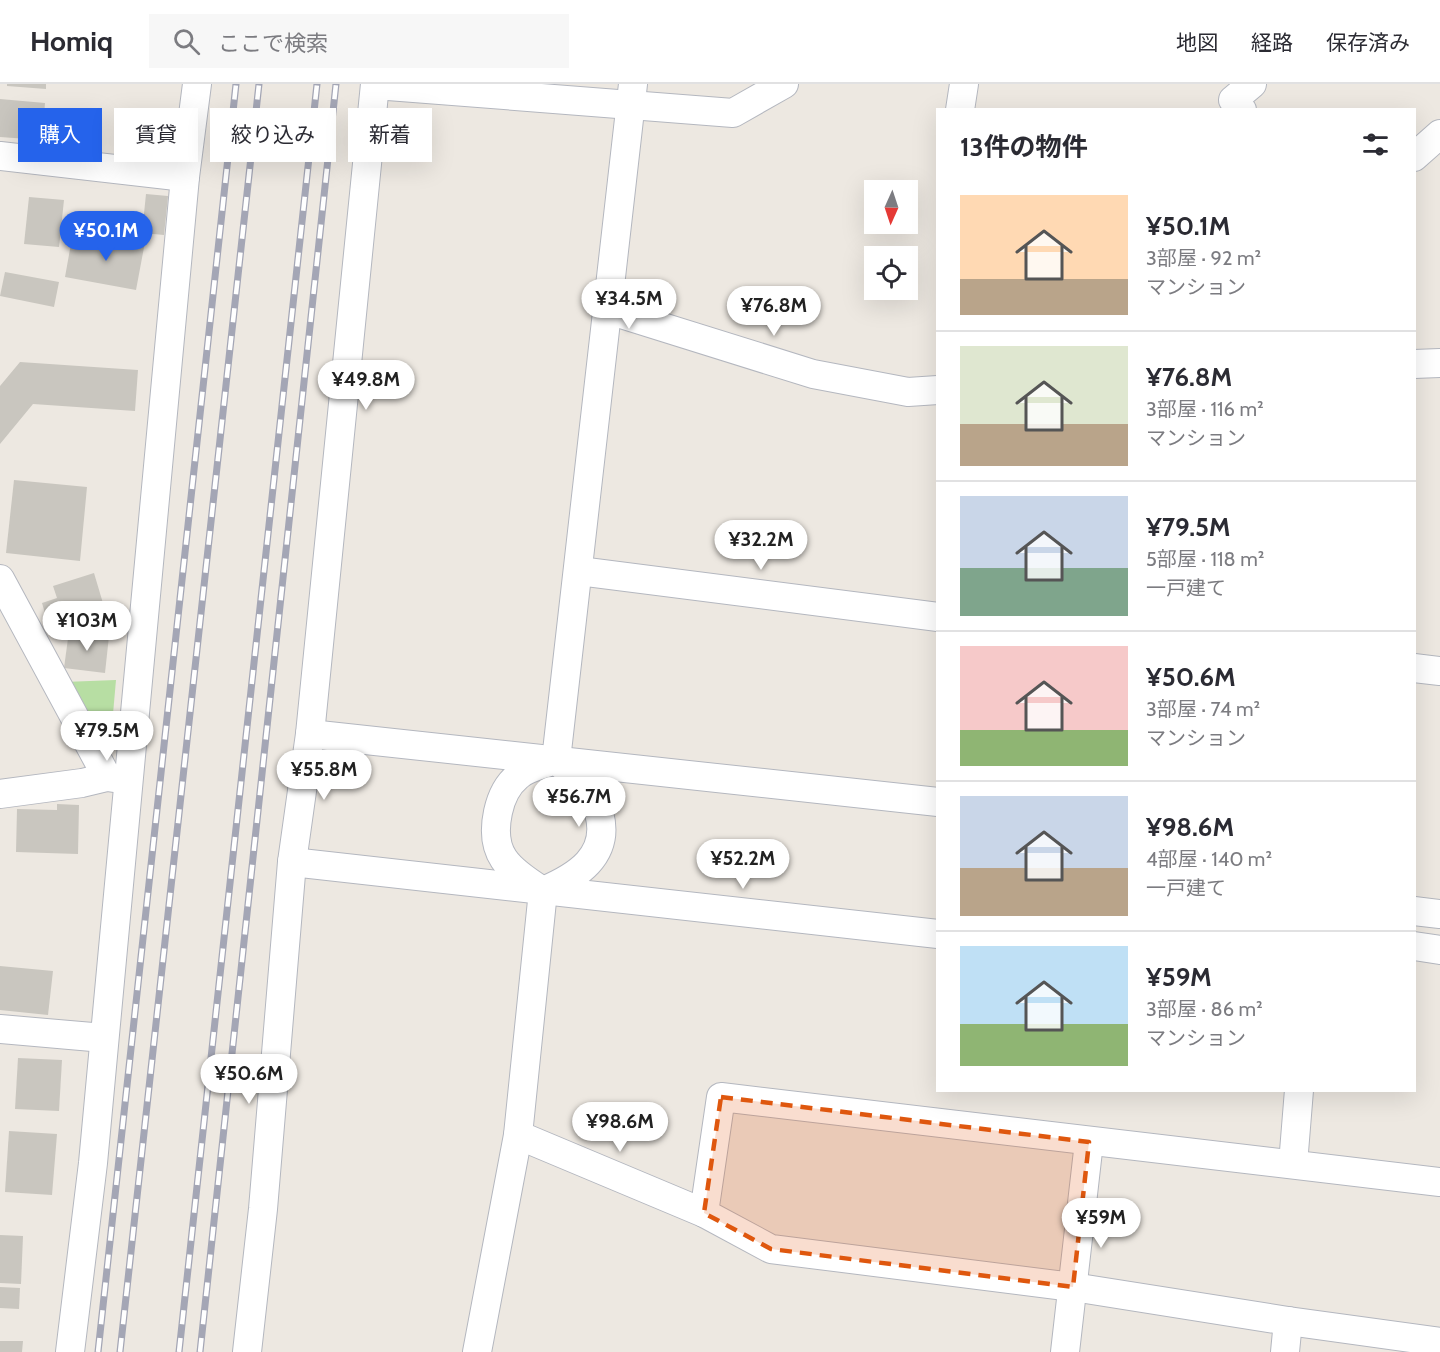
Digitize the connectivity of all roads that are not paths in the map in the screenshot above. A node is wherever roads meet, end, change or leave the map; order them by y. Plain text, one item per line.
1 (197, 84) edge
2 (375, 84) edge
3 (784, 84) edge
4 (964, 84) edge
5 (1252, 84) edge
6 (632, 94) edge
7 (960, 108) edge
8 (1240, 108) edge
9 (1440, 135) edge
10 (0, 156) edge
11 (1416, 156) edge
12 (185, 177) junction
13 (608, 310) junction
14 (1440, 363) edge
15 (1416, 364) edge
16 (936, 390) edge
17 (579, 571) junction
18 (0, 579) edge
19 (936, 617) edge
20 (1416, 668) edge
21 (1440, 671) edge
22 (310, 734) junction
23 (556, 760) junction
24 (118, 778) junction
25 (0, 794) edge
26 (936, 802) edge
27 (292, 862) junction
28 (543, 891) junction
29 (1416, 911) edge
30 (1440, 914) edge
31 (936, 934) edge
32 (1416, 946) edge
33 (1440, 950) edge
34 (0, 1029) edge
35 (104, 1038) junction
36 (1299, 1092) edge
37 (518, 1136) junction
38 (1089, 1142) junction
39 (1293, 1164) junction
40 (1440, 1182) edge
41 (704, 1213) junction
42 (1073, 1287) junction
43 (1288, 1321) junction
44 (1440, 1342) edge
45 (70, 1352) edge
46 (247, 1352) edge
47 (477, 1352) edge
48 (1065, 1352) edge
49 (1285, 1352) edge

1 - 12 street
2 - 6 street
2 - 22 street
3 - 6 street
4 - 7 street
5 - 8 street
6 - 13 street
9 - 11 street
10 - 12 street
12 - 24 street
13 - 16 street
13 - 17 street
14 - 15 street
17 - 19 street
17 - 23 street
18 - 24 street
20 - 21 street
22 - 23 street
22 - 27 street
23 - 26 street
23 - 28 street
23 - 28 street
24 - 25 street
24 - 35 street
27 - 28 street
27 - 46 street
28 - 31 street
28 - 37 street
29 - 30 street
32 - 33 street
34 - 35 street
35 - 45 street
36 - 39 street
37 - 41 street
37 - 47 street
38 - 39 street
38 - 41 street
38 - 42 street
39 - 40 street
41 - 42 street
42 - 43 street
42 - 48 street
43 - 44 street
43 - 49 street

